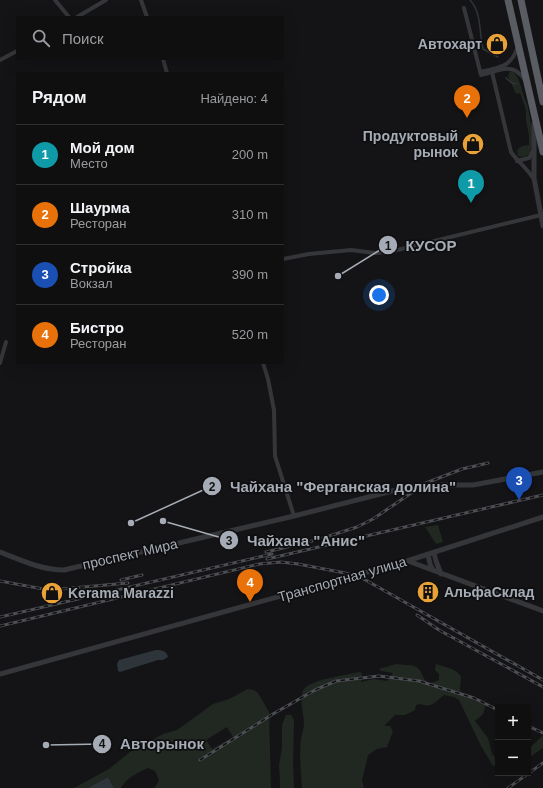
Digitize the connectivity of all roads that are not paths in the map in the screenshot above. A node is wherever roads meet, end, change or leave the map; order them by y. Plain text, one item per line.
1 (55, 0) edge
2 (106, 0) edge
3 (141, 0) edge
4 (507, 0) edge
5 (521, 0) edge
6 (464, 8) dead end
7 (68, 16) edge
8 (79, 16) edge
9 (147, 16) edge
10 (519, 42) junction
11 (16, 52) edge
12 (0, 60) edge
13 (163, 60) edge
14 (167, 72) edge
15 (492, 72) junction
16 (481, 74) junction
17 (528, 84) junction
18 (542, 96) edge
19 (543, 102) edge
20 (534, 110) junction
21 (534, 149) junction
22 (543, 152) edge
23 (517, 161) junction
24 (534, 178) junction
25 (541, 215) junction
26 (543, 226) edge
27 (284, 259) edge
28 (6, 342) dead end
29 (0, 363) edge
30 (263, 364) edge
31 (543, 472) edge
32 (294, 516) junction
33 (543, 517) edge
34 (0, 552) edge
35 (434, 553) junction
36 (428, 555) junction
37 (407, 561) junction
38 (433, 570) junction
39 (441, 574) junction
40 (543, 611) edge
41 (0, 674) edge

1 - 7 street
2 - 8 street
3 - 9 street
4 - 10 highway
5 - 18 highway
6 - 16 street
10 - 16 street
10 - 17 highway
11 - 12 street
13 - 14 street
15 - 16 street
15 - 17 street
15 - 23 street
17 - 20 highway
18 - 19 highway
20 - 21 street
20 - 22 highway
21 - 23 street
21 - 24 street
23 - 24 street
24 - 25 street
25 - 26 street
25 - 27 street
28 - 29 street
30 - 32 street
31 - 32 street, проспект Мира
32 - 34 street, проспект Мира
33 - 35 street, Транспортная улица
35 - 36 street, Транспортная улица
35 - 39 street
36 - 37 street, Транспортная улица
36 - 38 street
37 - 38 street
37 - 41 street, Транспортная улица
38 - 39 street
39 - 40 street

